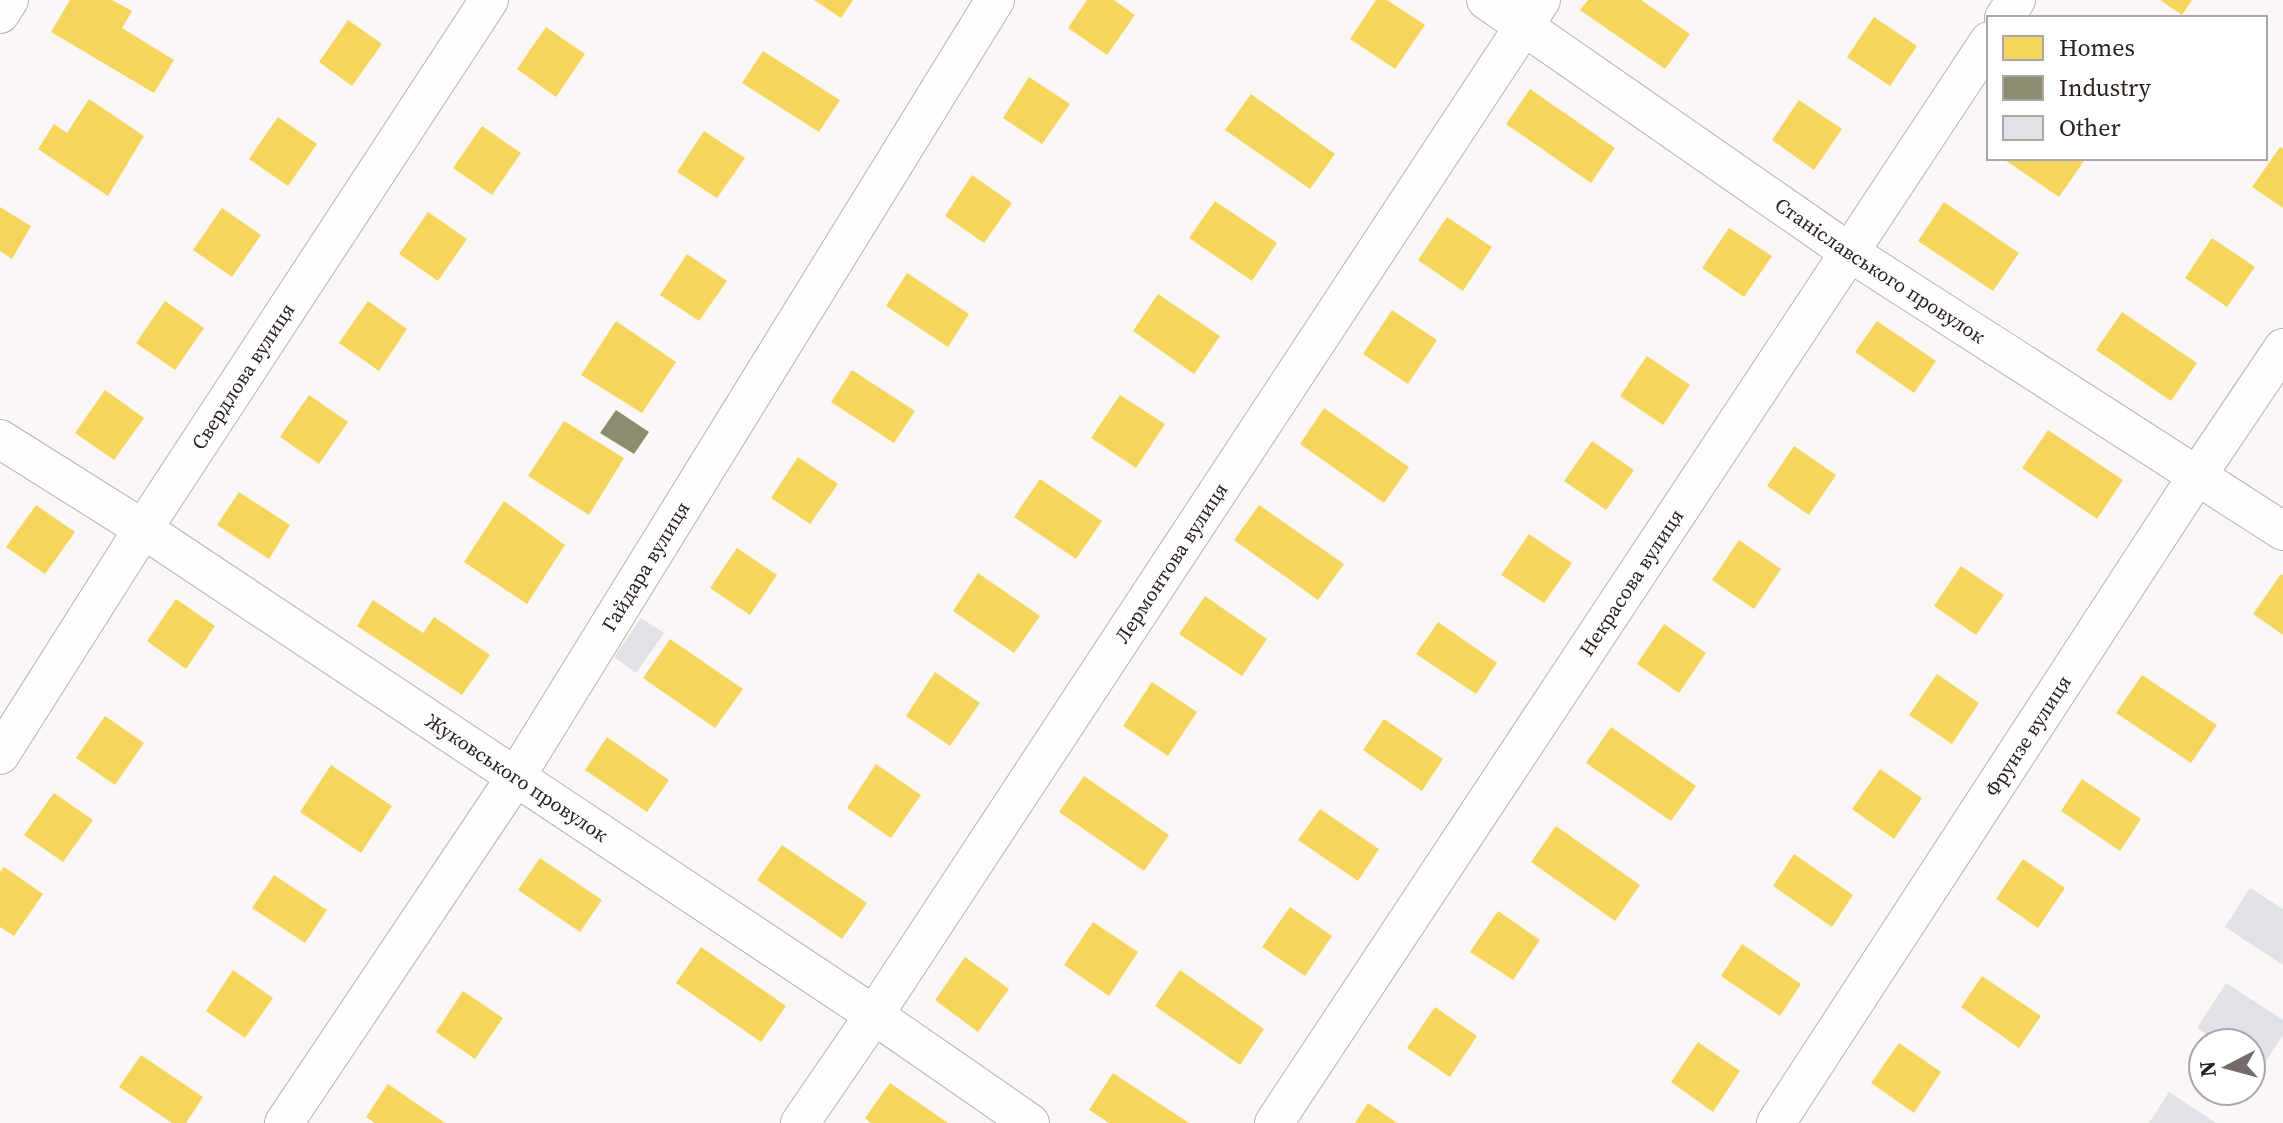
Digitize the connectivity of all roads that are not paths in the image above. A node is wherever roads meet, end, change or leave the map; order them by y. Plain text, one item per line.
1 (9, 0) edge
2 (489, 0) edge
3 (995, 0) edge
4 (1486, 0) edge
5 (1533, 13) edge
6 (0, 14) edge
7 (1987, 44) edge
8 (1849, 252) junction
9 (2283, 348) edge
10 (0, 439) edge
11 (2197, 476) junction
12 (143, 529) junction
13 (2283, 531) edge
14 (0, 755) edge
15 (515, 778) junction
16 (874, 1015) junction
17 (284, 1123) edge
18 (800, 1123) edge
19 (1030, 1123) edge
20 (1274, 1123) edge
21 (1776, 1123) edge

1 - 6 street
2 - 12 street, Свердлова вулиця
3 - 15 street, Гайдара вулиця
4 - 5 street, Станіславського провулок
5 - 8 street, Станіславського провулок
5 - 16 street, Лермонтова вулиця
7 - 8 street, Некрасова вулиця
8 - 11 street, Станіславського провулок
8 - 20 street, Некрасова вулиця
9 - 11 street, Фрунзе вулиця
10 - 12 street, Жуковського провулок
11 - 13 street, Станіславського провулок
11 - 21 street, Фрунзе вулиця
12 - 14 street, Свердлова вулиця
12 - 15 street, Жуковського провулок
15 - 16 street, Жуковського провулок
15 - 17 street, Гайдара вулиця
16 - 18 street, Лермонтова вулиця
16 - 19 street, Жуковського провулок

